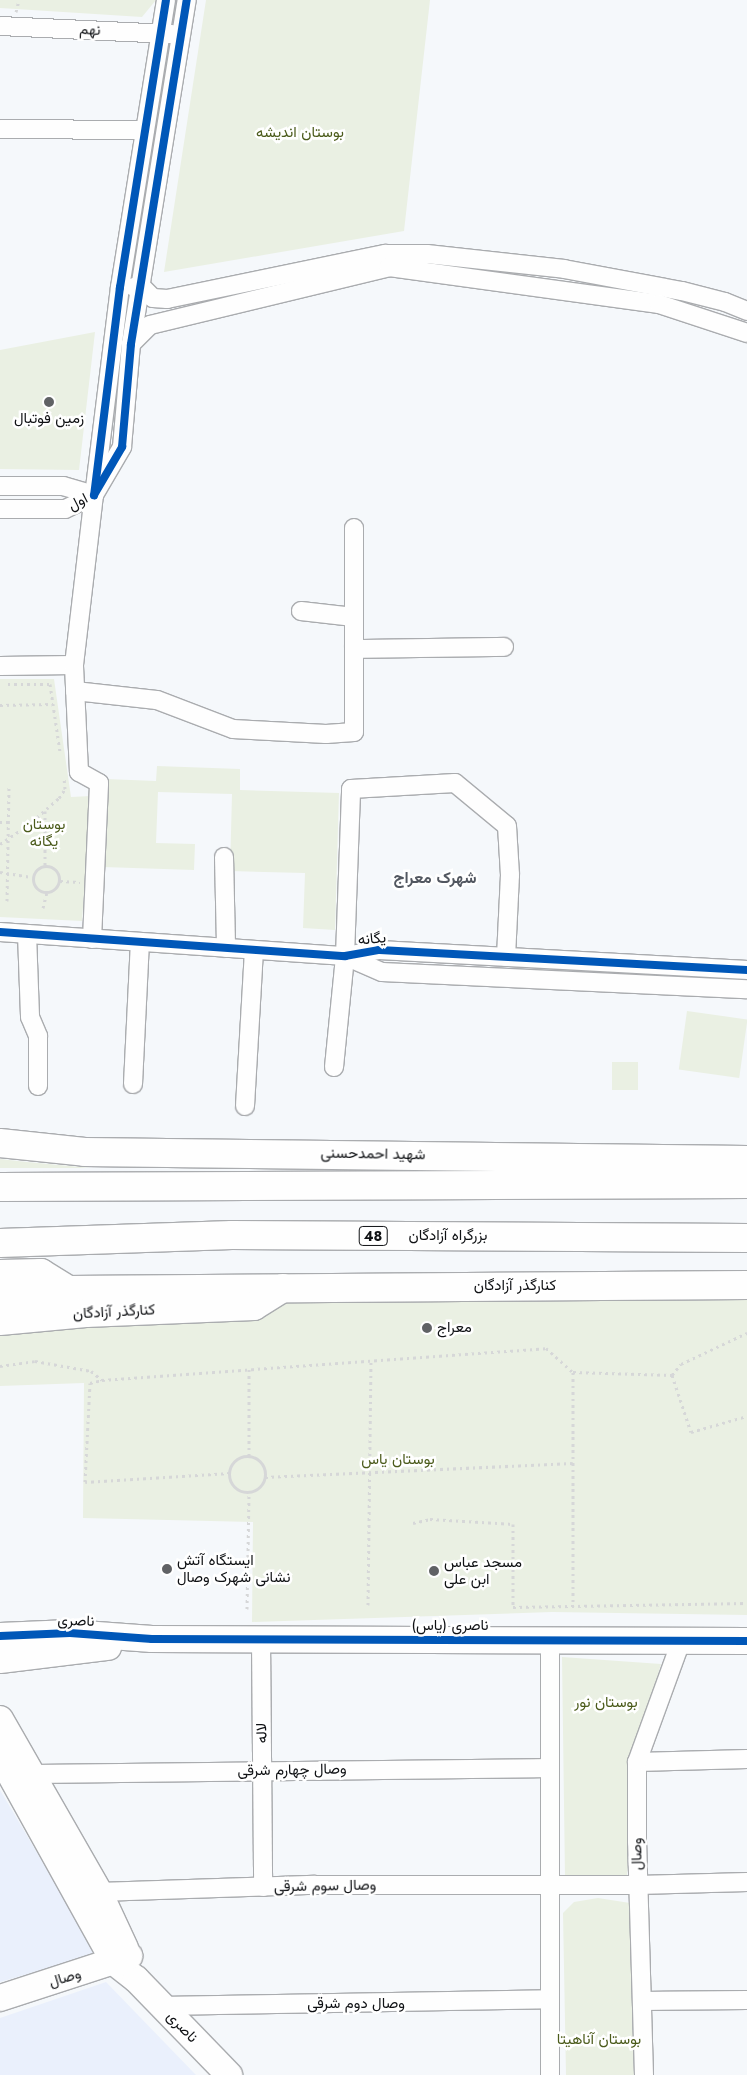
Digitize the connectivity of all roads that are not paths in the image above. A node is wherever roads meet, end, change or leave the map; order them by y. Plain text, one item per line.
1 (166, 0) edge
2 (187, 0) edge
3 (0, 26) edge
4 (161, 33) junction
5 (180, 34) junction
6 (0, 129) edge
7 (145, 130) junction
8 (141, 286) junction
9 (120, 287) junction
10 (747, 312) edge
11 (747, 333) edge
12 (131, 344) junction
13 (0, 486) edge
14 (94, 495) junction
15 (0, 509) edge
16 (354, 528) dead end
17 (301, 611) dead end
18 (354, 617) junction
19 (504, 647) dead end
20 (354, 649) junction
21 (74, 665) junction
22 (0, 666) edge
23 (75, 691) junction
24 (224, 857) dead end
25 (0, 932) edge
26 (27, 934) junction
27 (92, 939) junction
28 (140, 942) junction
29 (226, 948) junction
30 (254, 950) junction
31 (345, 956) junction
32 (506, 957) junction
33 (747, 970) edge
34 (747, 989) edge
35 (334, 1067) dead end
36 (133, 1084) dead end
37 (38, 1086) dead end
38 (245, 1106) dead end
39 (0, 1143) edge
40 (747, 1160) edge
41 (747, 1184) edge
42 (0, 1187) edge
43 (747, 1238) edge
44 (0, 1243) edge
45 (0, 1274) edge
46 (747, 1285) edge
47 (282, 1288) junction
48 (68, 1290) junction
49 (0, 1295) edge
50 (0, 1322) edge
51 (0, 1636) edge
52 (152, 1639) junction
53 (261, 1639) junction
54 (550, 1640) junction
55 (681, 1641) junction
56 (747, 1641) edge
57 (0, 1660) edge
58 (0, 1719) edge
59 (0, 1756) edge
60 (747, 1760) edge
61 (637, 1762) junction
62 (550, 1768) junction
63 (262, 1770) junction
64 (34, 1774) junction
65 (747, 1882) edge
66 (550, 1884) junction
67 (638, 1885) junction
68 (264, 1887) junction
69 (99, 1892) junction
70 (126, 1966) junction
71 (0, 1998) edge
72 (550, 1999) junction
73 (747, 2000) edge
74 (642, 2002) junction
75 (162, 2006) junction
76 (229, 2075) edge
77 (550, 2075) edge
78 (644, 2075) edge

1 - 4 street
2 - 5 street
3 - 4 street, نهم
4 - 5 street, نهم
4 - 7 street
5 - 8 street
6 - 7 street
7 - 9 street
8 - 9 street
8 - 10 street
8 - 12 street
9 - 14 street
11 - 12 street
12 - 14 street
13 - 14 street, اول
14 - 15 street, اول
14 - 21 street
16 - 18 street
17 - 18 street
18 - 20 street
19 - 20 street
20 - 23 street
21 - 22 street
21 - 23 street
23 - 27 street
24 - 29 street
25 - 26 street, یگانه
26 - 27 street, یگانه
26 - 37 street
27 - 28 street, یگانه
28 - 29 street, یگانه
28 - 36 street
29 - 30 street, یگانه
30 - 31 street, یگانه
30 - 38 street
31 - 32 street, یگانه
31 - 32 street
31 - 34 street, یگانه
31 - 35 street
32 - 33 street, یگانه
39 - 40 main road, شهید احمدحسنی
41 - 42 main road
43 - 44 main road, بزرگراه آزادگان / 48
45 - 48 main road
46 - 47 main road, کنارگذر آزادگان
47 - 48 main road, کنارگذر آزادگان
47 - 50 main road, کنارگذر آزادگان
48 - 49 main road, کنارگذر آزادگان
51 - 52 street, ناصری
52 - 53 street, ناصری (یاس)
52 - 57 street, ناصری
53 - 54 street, ناصری (یاس)
53 - 63 street, لاله
54 - 55 street, ناصری (یاس)
54 - 62 street
55 - 56 street, ناصری (یاس)
55 - 61 street, وصال
58 - 64 street, ناصری
59 - 70 street, ناصری
60 - 61 street
61 - 67 street, وصال
62 - 63 street, وصال چهارم شرقی
62 - 66 street
63 - 64 street, وصال چهارم شرقی
63 - 68 street, لاله
64 - 69 street, ناصری
65 - 67 street, وصال سوم شرقی
66 - 67 street, وصال سوم شرقی
66 - 68 street, وصال سوم شرقی
66 - 72 street
67 - 74 street, وصال
68 - 69 street, وصال سوم شرقی
69 - 70 street, ناصری
70 - 71 street, وصال
70 - 75 street, ناصری
72 - 75 street, وصال دوم شرقی
72 - 77 street
73 - 74 street
74 - 78 street, وصال
75 - 76 street, ناصری

